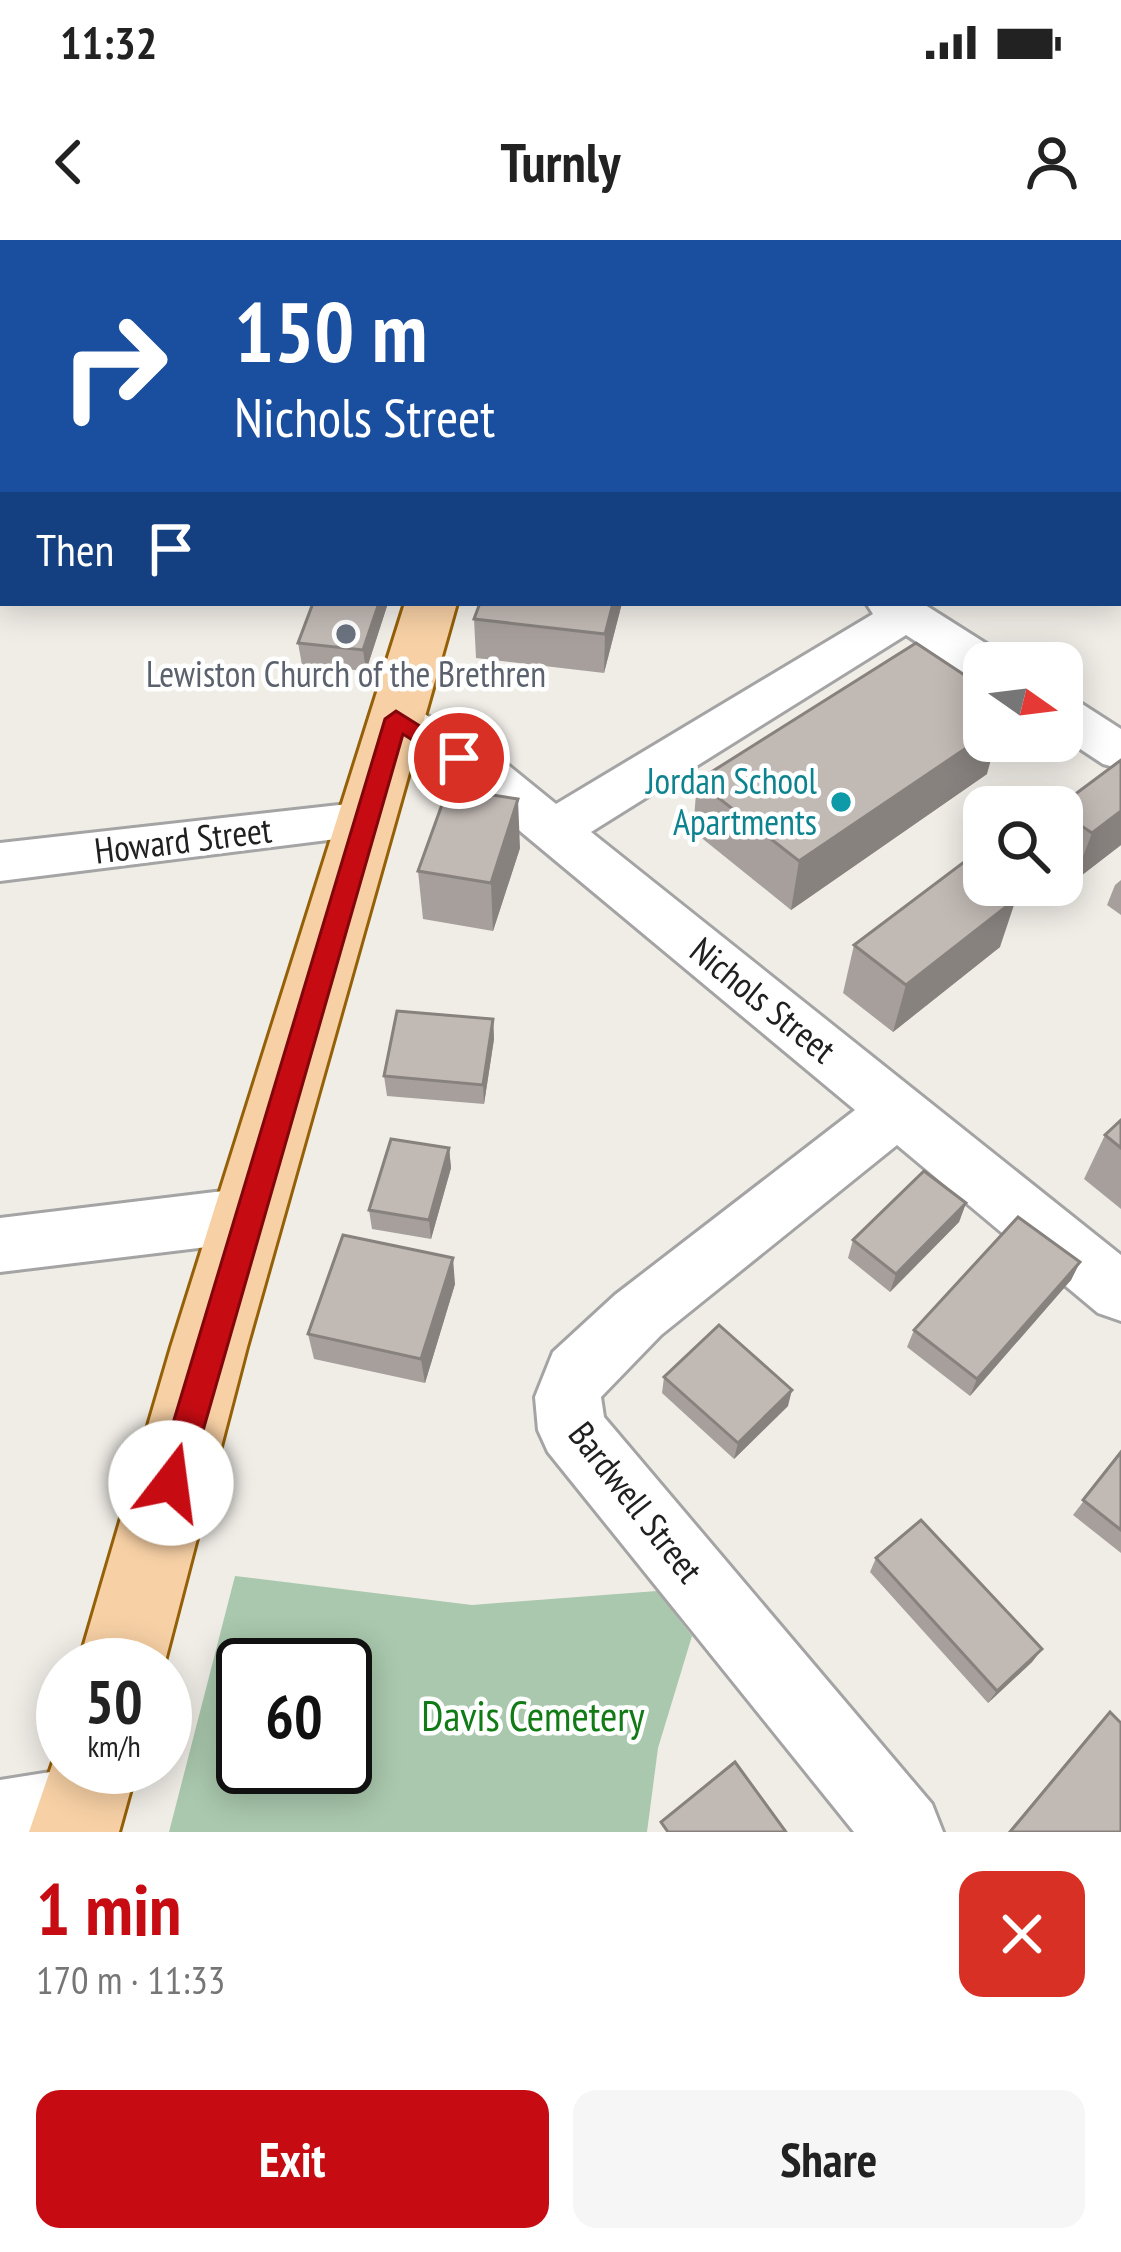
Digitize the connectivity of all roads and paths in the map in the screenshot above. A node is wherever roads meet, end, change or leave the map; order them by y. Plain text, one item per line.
1 (430, 606) edge
2 (898, 609) edge
3 (963, 651) edge
4 (396, 719) junction
5 (1083, 728) edge
6 (1121, 752) edge
7 (366, 820) junction
8 (554, 830) junction
9 (0, 862) edge
10 (898, 1111) junction
11 (248, 1214) junction
12 (0, 1245) edge
13 (1121, 1293) edge
14 (129, 1638) edge
15 (904, 1832) edge

1 - 4 main road
2 - 3 street
2 - 8 street
4 - 7 main road
4 - 8 street, Nichols Street
5 - 6 street
7 - 9 street, Howard Street
7 - 11 main road
8 - 10 street, Nichols Street
10 - 13 street, Nichols Street
10 - 15 street, Bardwell Street
11 - 12 street
11 - 14 main road

